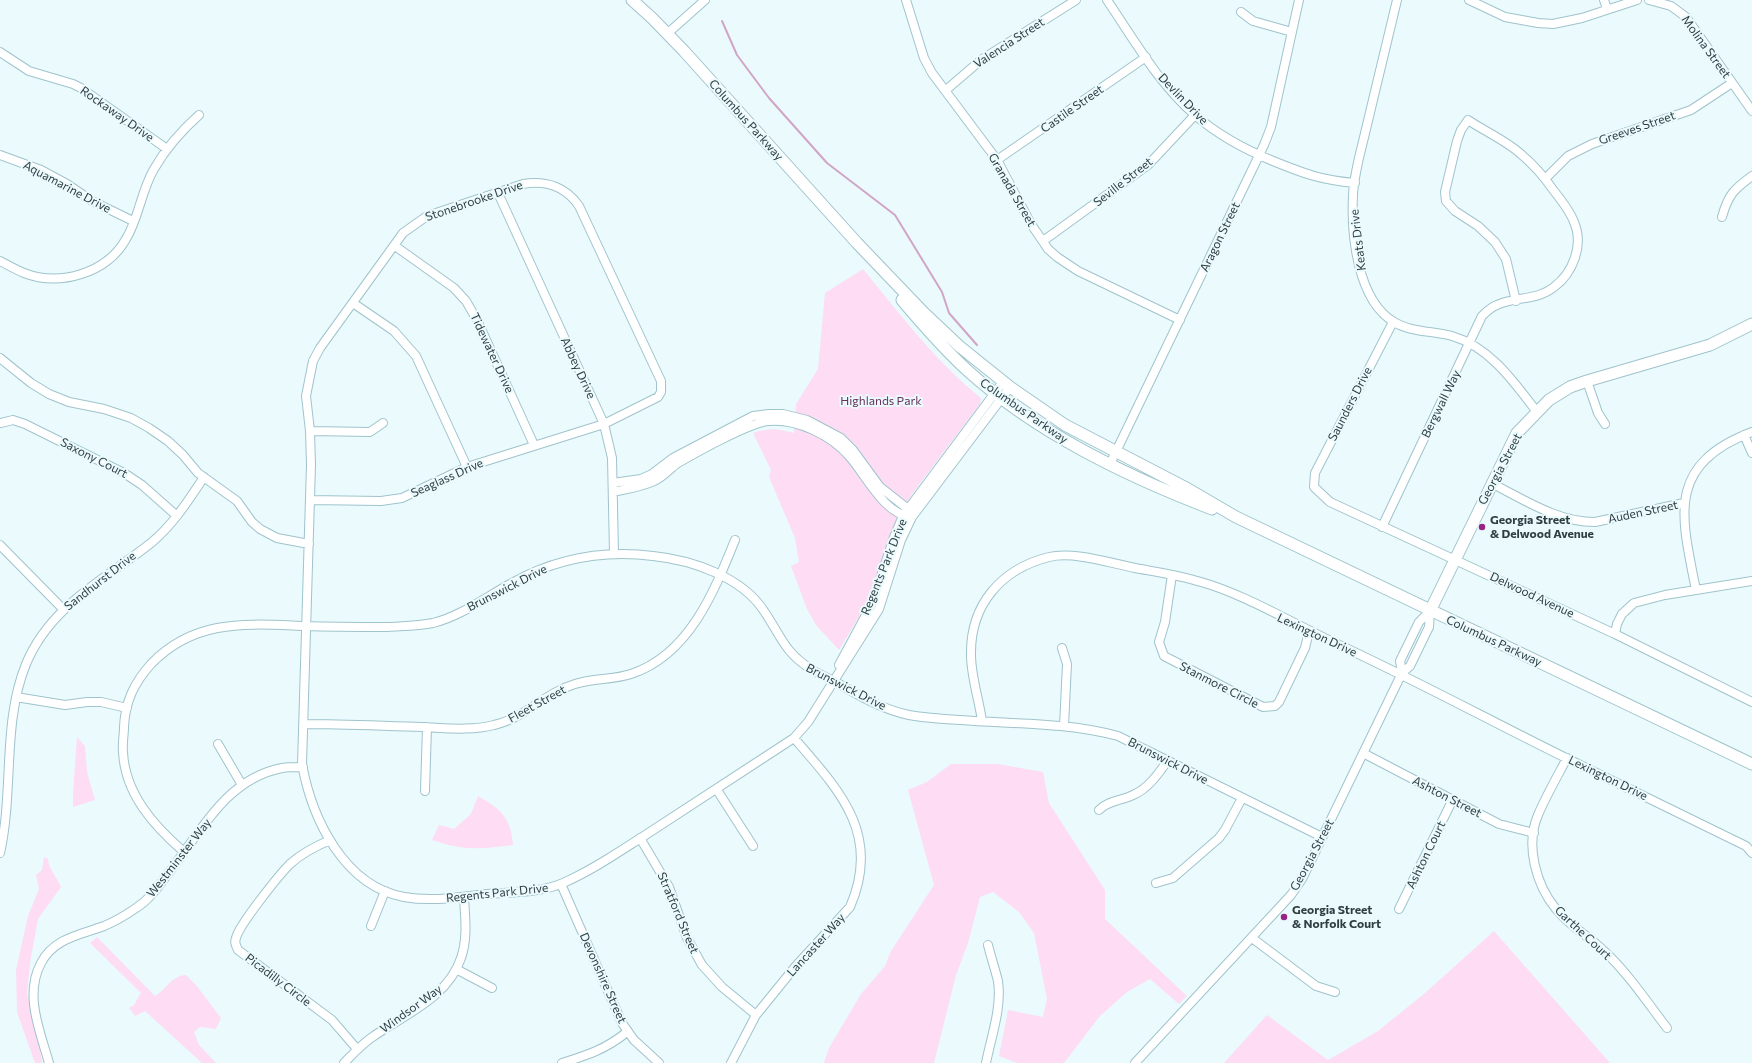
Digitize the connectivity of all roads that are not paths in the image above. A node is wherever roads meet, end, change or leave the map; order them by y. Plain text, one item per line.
1 (632, 0) edge
2 (705, 0) edge
3 (906, 0) edge
4 (1076, 0) edge
5 (1107, 0) edge
6 (1299, 0) edge
7 (1397, 0) edge
8 (1469, 0) edge
9 (1604, 0) edge
10 (1637, 0) edge
11 (1649, 0) edge
12 (1608, 9) junction
13 (1241, 12) dead end
14 (1292, 32) junction
15 (668, 33) junction
16 (0, 52) edge
17 (1146, 57) junction
18 (1732, 83) junction
19 (946, 90) junction
20 (1752, 111) edge
21 (199, 115) dead end
22 (1195, 115) junction
23 (167, 149) junction
24 (0, 155) edge
25 (1259, 155) junction
26 (997, 160) junction
27 (1752, 176) edge
28 (1545, 179) junction
29 (1355, 183) junction
30 (498, 193) junction
31 (1722, 217) dead end
32 (133, 221) junction
33 (1043, 241) junction
34 (857, 243) junction
35 (395, 246) junction
36 (0, 261) edge
37 (1516, 301) junction
38 (354, 303) junction
39 (1180, 320) junction
40 (1393, 322) junction
41 (1752, 324) edge
42 (1469, 344) junction
43 (0, 358) edge
44 (1587, 381) junction
45 (1007, 384) junction
46 (998, 395) junction
47 (1537, 412) junction
48 (1, 423) dead end
49 (383, 423) dead end
50 (604, 424) junction
51 (1605, 424) dead end
52 (310, 431) junction
53 (1748, 433) edge
54 (534, 445) junction
55 (1116, 452) junction
56 (1752, 453) edge
57 (1110, 464) junction
58 (467, 467) junction
59 (204, 477) junction
60 (1491, 483) junction
61 (613, 487) junction
62 (1314, 487) joint
63 (310, 500) junction
64 (1684, 503) junction
65 (910, 513) junction
66 (177, 516) junction
67 (903, 516) junction
68 (1236, 517) junction
69 (1382, 527) junction
70 (735, 540) dead end
71 (309, 544) junction
72 (0, 545) edge
73 (614, 554) junction
74 (1456, 559) junction
75 (1172, 575) junction
76 (720, 576) junction
77 (1752, 581) edge
78 (1696, 590) junction
79 (63, 609) junction
80 (1430, 611) junction
81 (307, 626) junction
82 (1309, 631) junction
83 (1615, 634) junction
84 (1062, 648) dead end
85 (1402, 673) junction
86 (833, 681) junction
87 (16, 697) junction
88 (1752, 702) edge
89 (127, 708) junction
90 (982, 721) junction
91 (304, 724) junction
92 (1064, 726) junction
93 (427, 727) junction
94 (794, 738) junction
95 (218, 744) dead end
96 (1363, 753) junction
97 (1567, 758) junction
98 (1168, 760) junction
99 (1752, 764) edge
100 (303, 767) junction
101 (242, 785) junction
102 (717, 790) junction
103 (425, 791) dead end
104 (1242, 798) junction
105 (1452, 801) junction
106 (1099, 810) dead end
107 (1534, 833) junction
108 (1322, 837) junction
109 (640, 838) junction
110 (330, 840) junction
111 (753, 846) dead end
112 (184, 852) junction
113 (0, 853) edge
114 (1752, 853) edge
115 (1156, 883) dead end
116 (561, 884) junction
117 (385, 891) junction
118 (464, 897) junction
119 (1399, 909) dead end
120 (371, 926) dead end
121 (1252, 938) junction
122 (988, 945) dead end
123 (456, 969) junction
124 (492, 988) dead end
125 (1335, 992) dead end
126 (756, 1015) junction
127 (1667, 1028) dead end
128 (627, 1032) junction
129 (357, 1049) junction
130 (49, 1063) edge
131 (344, 1063) edge
132 (562, 1063) edge
133 (659, 1063) edge
134 (731, 1063) edge
135 (986, 1063) edge
136 (1135, 1063) edge

1 - 15 main road, Columbus Parkway
2 - 15 street
3 - 19 street, Granada Street
4 - 19 street, Valencia Street
5 - 17 street, Devlin Drive
6 - 14 street, Aragon Street
7 - 29 street, Keats Drive
8 - 12 street
9 - 12 street
10 - 12 street
11 - 18 street, Molina Street
13 - 14 street
14 - 25 street, Aragon Street
15 - 34 main road, Columbus Parkway
16 - 23 street, Rockaway Drive
17 - 22 street, Devlin Drive
17 - 26 street, Castile Street
18 - 20 street, Molina Street
18 - 28 street, Greeves Street
19 - 26 street, Granada Street
21 - 23 street
22 - 25 street, Devlin Drive
22 - 33 street, Seville Street
23 - 32 street
24 - 32 street, Aquamarine Drive
25 - 29 street, Devlin Drive
25 - 39 street, Aragon Street
26 - 33 street, Granada Street
27 - 31 street
28 - 37 street, Bergwall Way
28 - 37 street, Bergwall Way
29 - 40 street, Keats Drive
30 - 35 street, Stonebrooke Drive
30 - 50 street, Abbey Drive
30 - 50 street, Stonebrooke Drive
32 - 36 street
33 - 39 street, Granada Street
34 - 45 main road, Columbus Parkway
34 - 46 main road, Columbus Parkway
35 - 38 street, Stonebrooke Drive
35 - 54 street, Tidewater Drive
37 - 42 street, Bergwall Way
38 - 52 street, Stonebrooke Drive
38 - 58 street
39 - 55 street, Aragon Street
40 - 42 street, Keats Drive
40 - 62 street, Saunders Drive
41 - 44 main road, Georgia Street
42 - 47 street, Keats Drive
42 - 69 street, Bergwall Way
43 - 59 street
44 - 47 main road, Georgia Street
44 - 51 street
45 - 46 street, Regents Park Drive
45 - 55 main road, Columbus Parkway
46 - 57 main road, Columbus Parkway
46 - 65 street, Regents Park Drive
47 - 60 main road, Georgia Street
48 - 66 street, Saxony Court
49 - 52 street
50 - 54 street, Seaglass Drive
50 - 61 street, Abbey Drive
52 - 63 street, Stonebrooke Drive
53 - 56 street
53 - 64 street
54 - 58 street, Seaglass Drive
55 - 57 street, Aragon Street
55 - 68 main road, Columbus Parkway
57 - 68 main road, Columbus Parkway
58 - 63 street, Seaglass Drive
59 - 66 street, Sandhurst Drive
59 - 71 street
60 - 64 street, Auden Street
60 - 74 main road, Georgia Street
61 - 65 street
61 - 67 street
61 - 73 street, Abbey Drive
62 - 69 street, Delwood Avenue
63 - 71 street, Stonebrooke Drive
64 - 78 street
65 - 67 street
65 - 86 street, Regents Park Drive
66 - 79 street, Sandhurst Drive
67 - 86 street, Regents Park Drive
68 - 80 main road, Columbus Parkway
69 - 74 street, Delwood Avenue
70 - 76 street, Fleet Street
71 - 81 street, Regents Park Drive
72 - 79 street
73 - 76 street, Brunswick Drive
73 - 81 street, Brunswick Drive
74 - 80 main road, Georgia Street
74 - 83 street, Delwood Avenue
75 - 82 street, Lexington Drive
75 - 82 street, Stanmore Circle
75 - 90 street, Lexington Drive
76 - 86 street, Brunswick Drive
76 - 93 street, Fleet Street
77 - 78 street
78 - 83 street
79 - 87 street, Sandhurst Drive
80 - 85 street, Georgia Street
80 - 99 main road, Columbus Parkway
81 - 89 street, Brunswick Drive
81 - 91 street, Regents Park Drive
82 - 85 street, Lexington Drive
83 - 88 street, Delwood Avenue
84 - 92 street
85 - 96 street, Georgia Street
85 - 97 street, Lexington Drive
86 - 90 street, Brunswick Drive
86 - 94 street, Regents Park Drive
87 - 89 street
87 - 113 street, Sandhurst Drive
89 - 112 street, Brunswick Drive
90 - 92 street, Brunswick Drive
91 - 93 street, Fleet Street
91 - 100 street, Regents Park Drive
92 - 98 street, Brunswick Drive
93 - 103 street
94 - 102 street, Regents Park Drive
94 - 126 street, Lancaster Way
95 - 101 street
96 - 105 street, Ashton Street
96 - 108 street, Georgia Street
97 - 107 street, Garthe Court
97 - 114 street, Lexington Drive
98 - 104 street, Brunswick Drive
98 - 106 street
100 - 101 street, Westminster Way
100 - 110 street, Regents Park Drive
101 - 112 street, Westminster Way
102 - 109 street, Regents Park Drive
102 - 111 street
104 - 108 street, Brunswick Drive
104 - 115 street
105 - 107 street, Ashton Street
105 - 119 street, Ashton Court
107 - 127 street, Garthe Court
108 - 121 street, Georgia Street
109 - 116 street, Regents Park Drive
109 - 126 street, Stratford Street
110 - 117 street, Regents Park Drive
110 - 129 street, Picadilly Circle
112 - 130 street, Westminster Way
116 - 118 street, Regents Park Drive
116 - 128 street, Devonshire Street
117 - 118 street, Regents Park Drive
117 - 120 street
118 - 123 street, Windsor Way
121 - 125 street
121 - 136 street, Georgia Street
122 - 135 street
123 - 124 street
123 - 129 street, Windsor Way
126 - 134 street, Lancaster Way
128 - 132 street
128 - 133 street, Devonshire Street
129 - 131 street, Windsor Way

